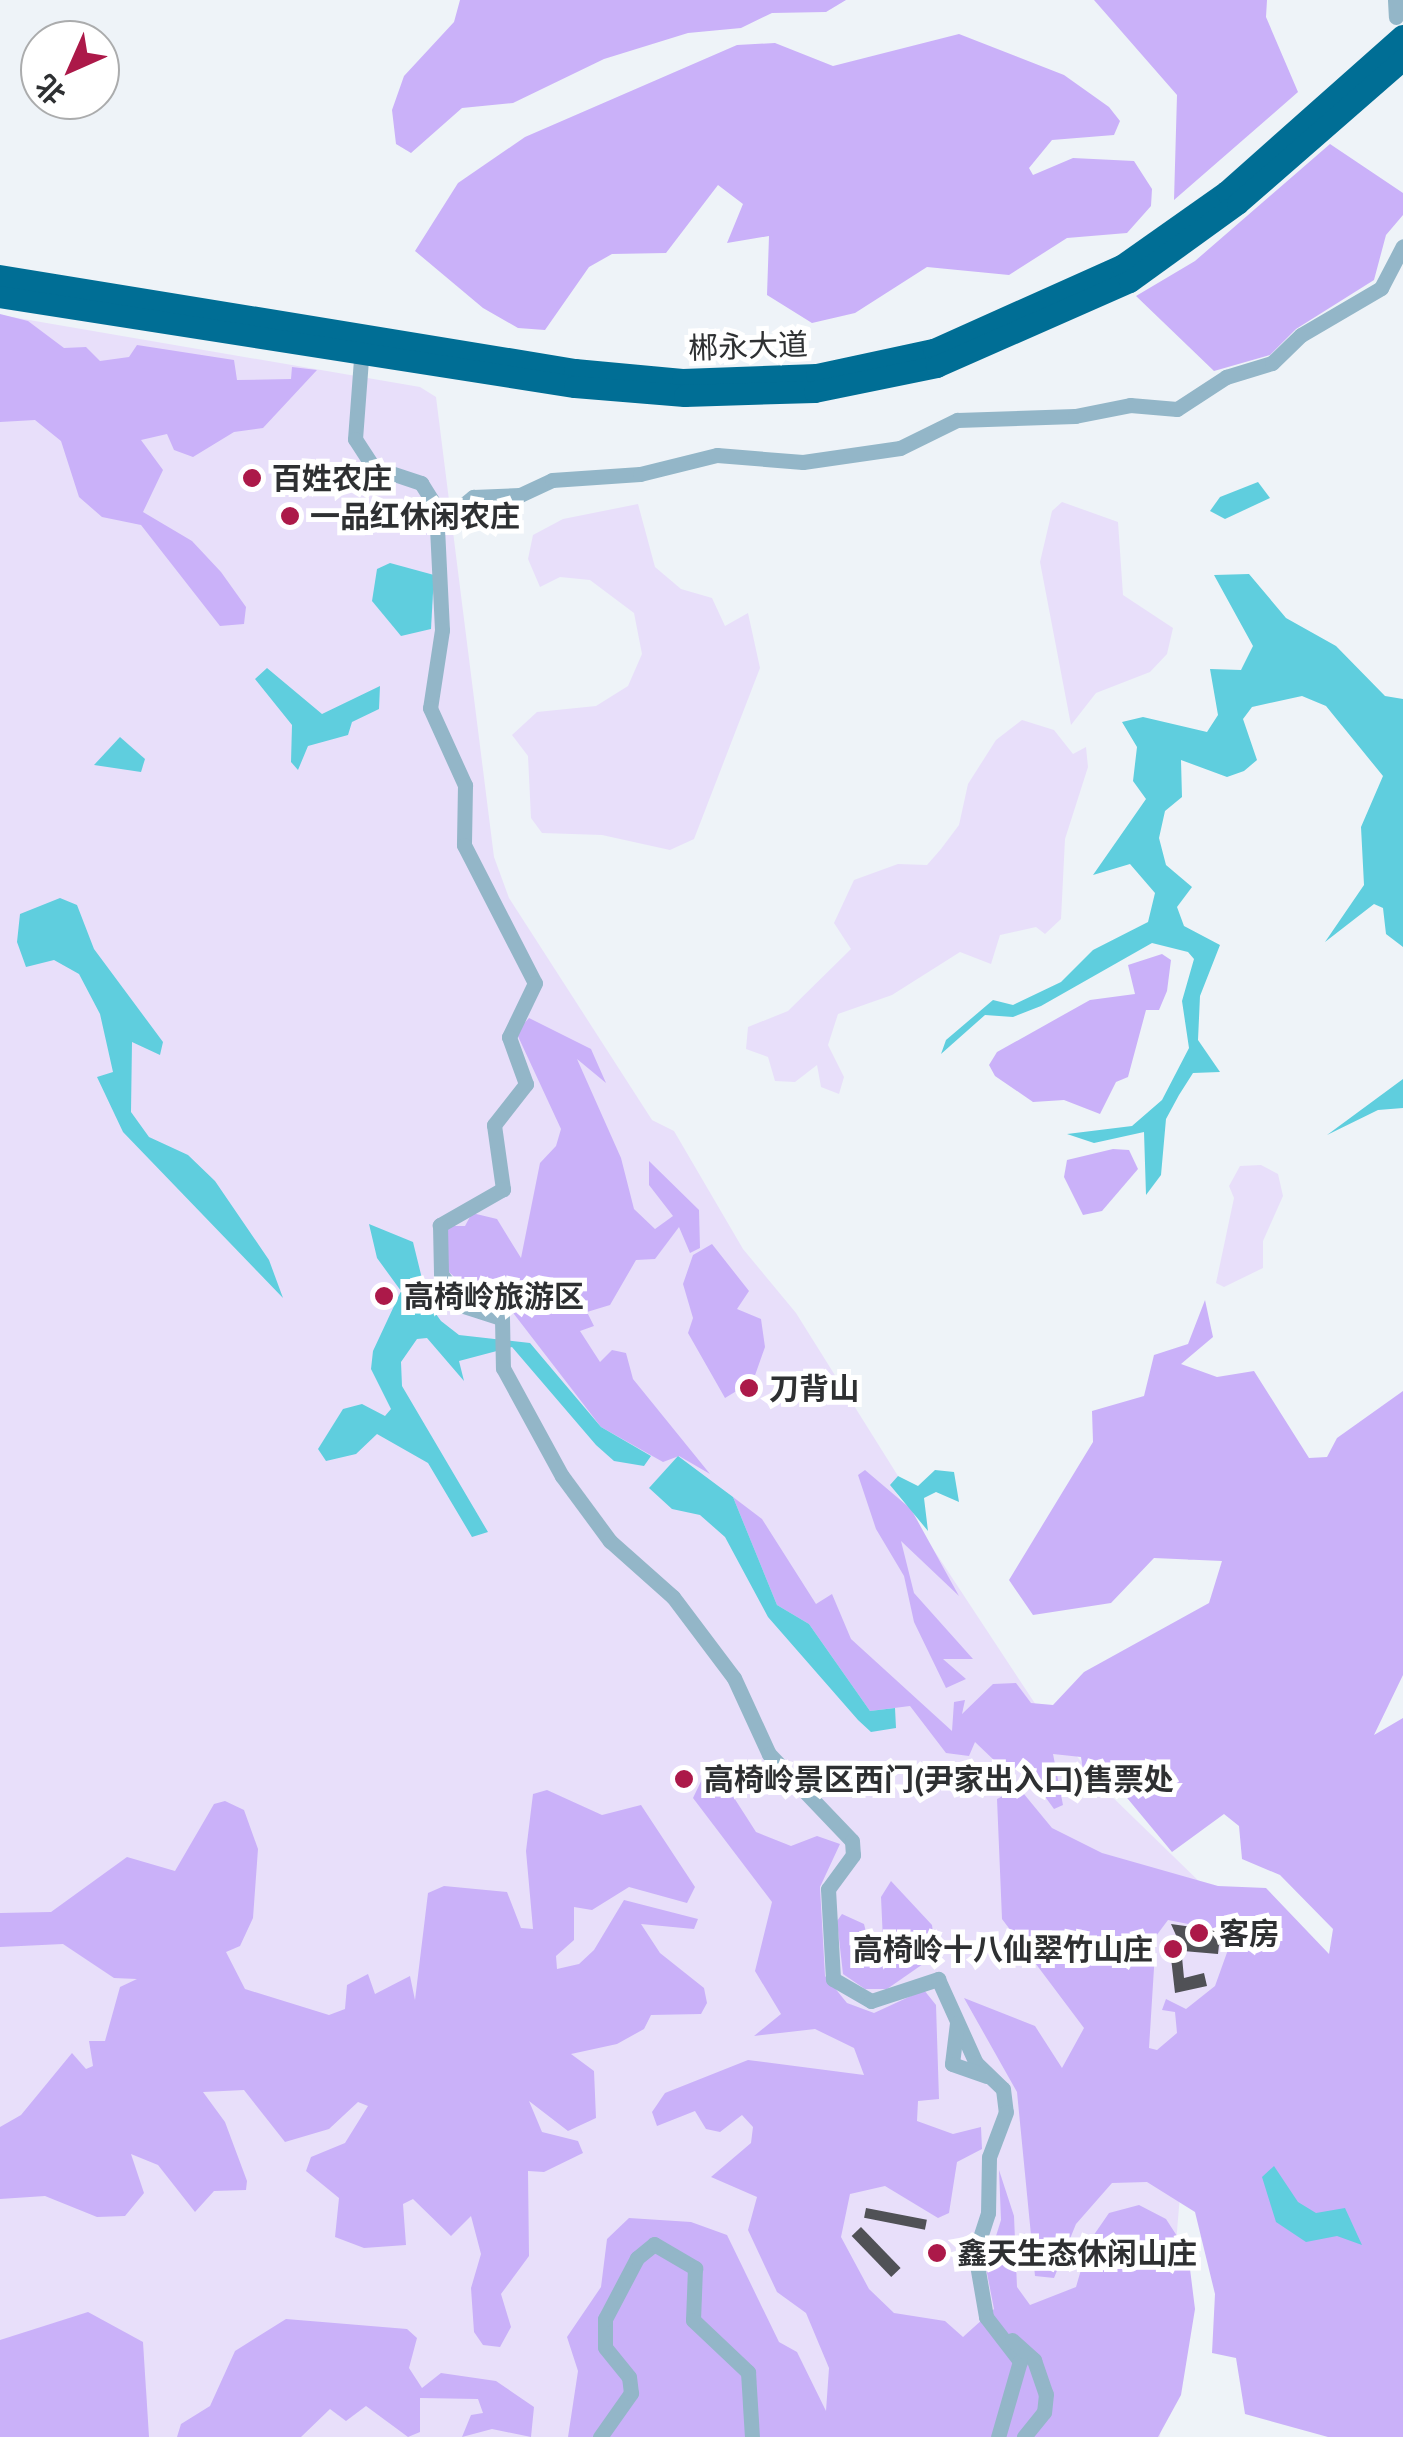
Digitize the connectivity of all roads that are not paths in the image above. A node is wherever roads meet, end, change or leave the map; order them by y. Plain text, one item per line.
1 (1398, 18) edge
2 (1403, 60) edge
3 (1403, 246) edge
4 (0, 276) edge
5 (1398, 279) edge
6 (0, 297) edge
7 (362, 347) junction
8 (440, 524) junction
9 (1008, 2338) junction
10 (600, 2437) edge
11 (752, 2437) edge
12 (998, 2437) edge
13 (1024, 2437) edge

1 - 7 highway, 郴永大道
2 - 7 highway, 郴永大道
3 - 5 street
4 - 7 highway, 郴永大道
5 - 8 street
6 - 7 highway, 郴永大道
7 - 8 street
8 - 9 street
9 - 12 street
9 - 13 street
10 - 11 street

